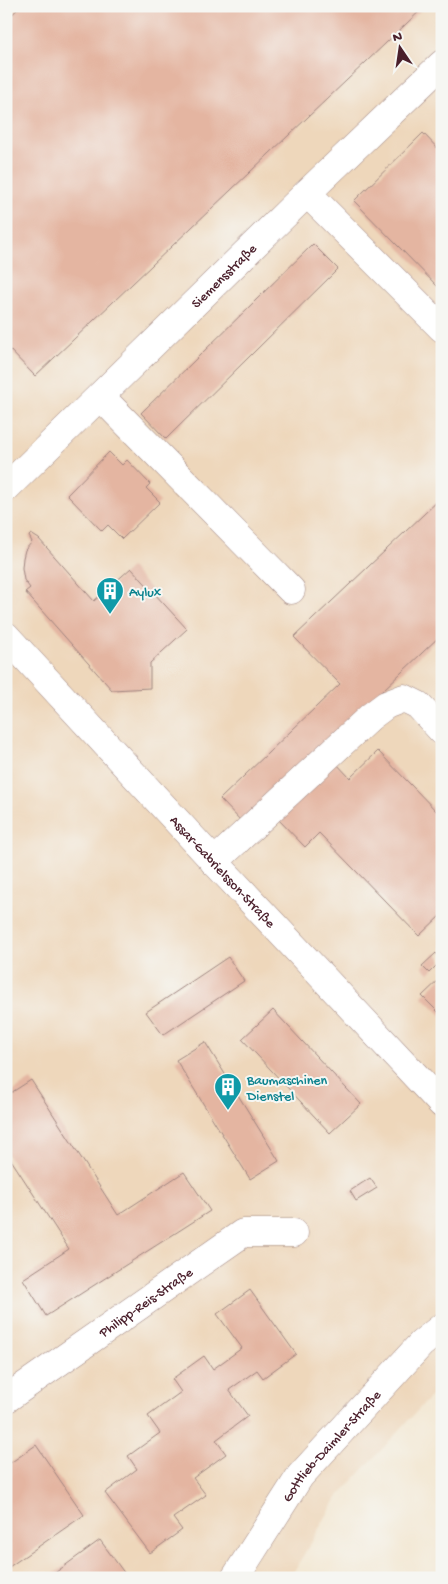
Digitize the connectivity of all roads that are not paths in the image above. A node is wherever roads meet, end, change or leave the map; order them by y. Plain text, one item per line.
1 (442, 64) edge
2 (308, 193) junction
3 (442, 328) edge
4 (100, 396) junction
5 (6, 488) edge
6 (291, 590) dead end
7 (6, 636) edge
8 (442, 731) edge
9 (214, 862) junction
10 (442, 1104) edge
11 (294, 1233) dead end
12 (442, 1327) edge
13 (6, 1399) edge
14 (235, 1578) edge

1 - 2 street, Siemensstraße
2 - 3 street
2 - 4 street, Siemensstraße
4 - 5 street, Siemensstraße
4 - 6 street
7 - 9 street, Assar-Gabrielsson-Straße
8 - 9 street
9 - 10 street, Assar-Gabrielsson-Straße
11 - 13 street, Philipp-Reis-Straße
12 - 14 street, Gottlieb-Daimler-Straße

